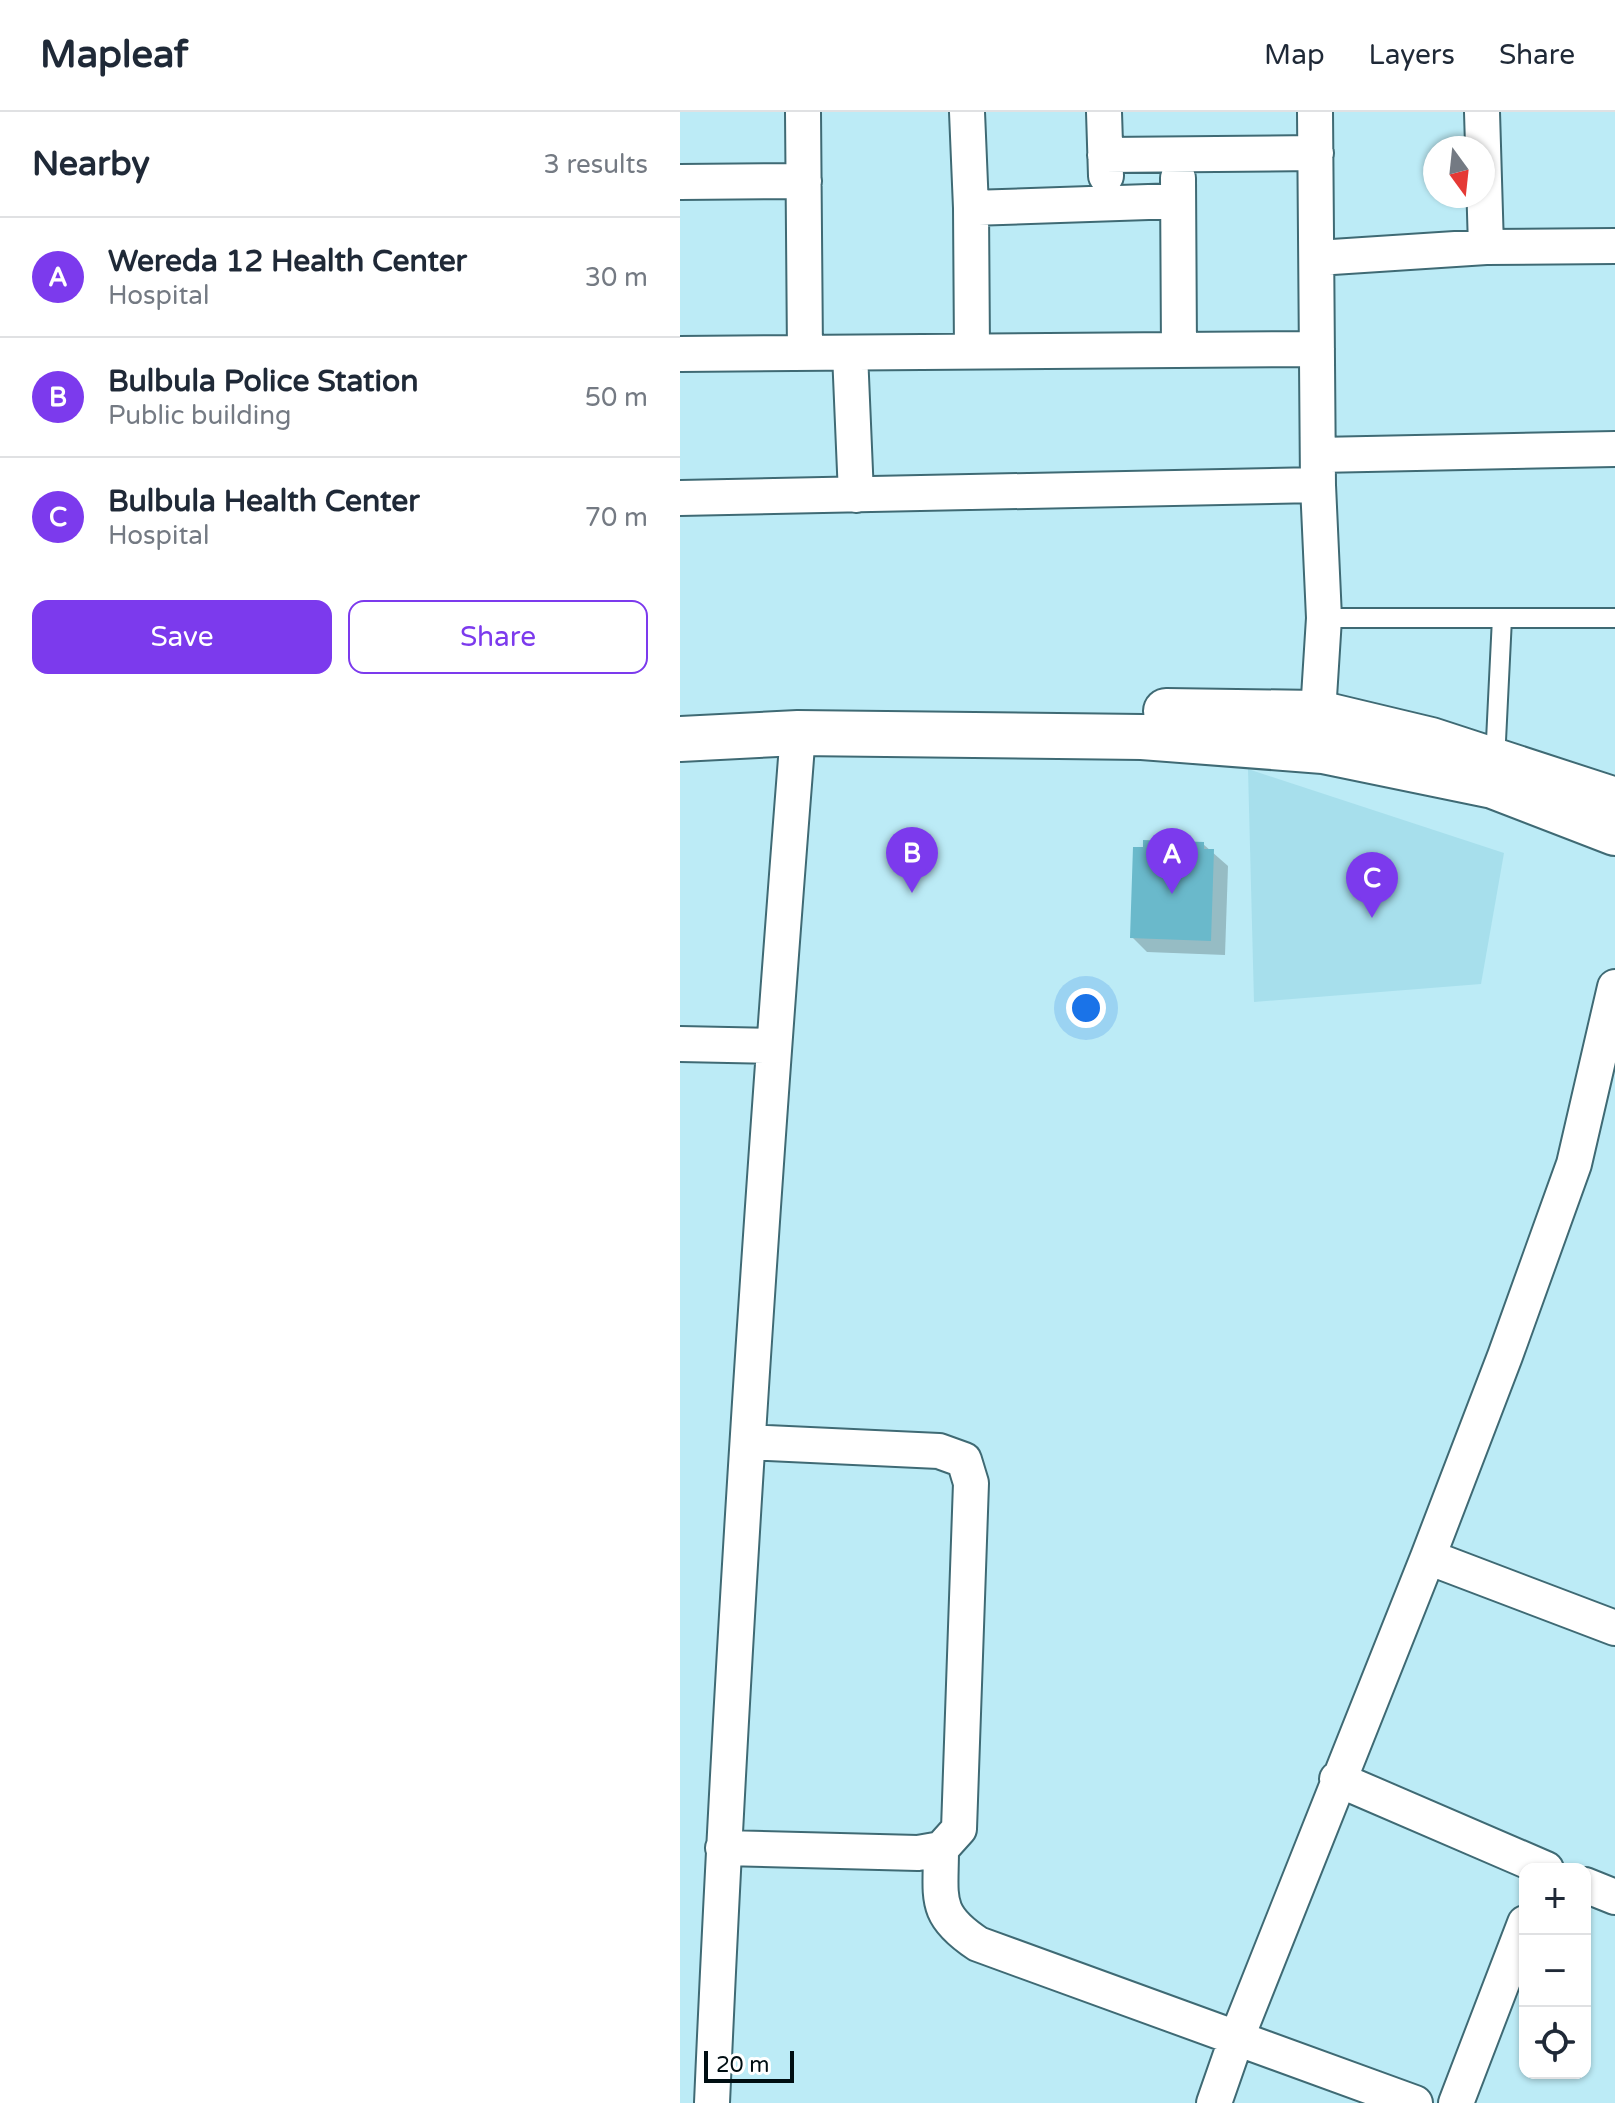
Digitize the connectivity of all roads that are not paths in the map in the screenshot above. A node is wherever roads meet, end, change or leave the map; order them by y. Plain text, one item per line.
1 (803, 112) edge
2 (967, 112) edge
3 (1104, 112) edge
4 (1315, 112) edge
5 (1482, 112) edge
6 (1316, 153) junction
7 (1105, 155) junction
8 (1178, 155) junction
9 (804, 181) junction
10 (680, 182) edge
11 (1178, 201) junction
12 (1107, 203) junction
13 (971, 208) junction
14 (1615, 246) edge
15 (1486, 247) junction
16 (1317, 258) junction
17 (1317, 349) junction
18 (1179, 350) junction
19 (972, 351) junction
20 (805, 353) junction
21 (850, 353) junction
22 (680, 354) edge
23 (1615, 449) edge
24 (1318, 470) junction
25 (856, 495) junction
26 (680, 498) edge
27 (1324, 618) junction
28 (1502, 618) junction
29 (1615, 618) edge
30 (680, 709) edge
31 (1318, 713) junction
32 (798, 733) junction
33 (680, 739) edge
34 (1495, 761) junction
35 (1615, 800) edge
36 (1615, 833) edge
37 (1615, 987) edge
38 (680, 1044) edge
39 (773, 1046) junction
40 (1606, 1063) edge
41 (748, 1442) junction
42 (1428, 1557) junction
43 (1615, 1628) edge
44 (1337, 1779) junction
45 (723, 1848) junction
46 (941, 1849) junction
47 (1532, 1863) edge
48 (1591, 1887) edge
49 (1615, 1897) edge
50 (1520, 1935) edge
51 (1237, 2037) junction
52 (712, 2103) edge
53 (1214, 2103) edge
54 (1415, 2103) edge
55 (1456, 2103) edge

1 - 9 street
2 - 13 street
3 - 7 street
4 - 6 street
5 - 15 street
6 - 8 street
6 - 16 street
7 - 8 street
7 - 12 street
8 - 11 street
9 - 10 street
9 - 20 street
11 - 12 street
11 - 18 street
12 - 13 street
13 - 19 street
14 - 15 street
15 - 16 street
16 - 17 street
17 - 18 street
17 - 24 street
18 - 19 street
19 - 21 street
20 - 21 street
20 - 22 street
21 - 25 street
23 - 24 street
24 - 25 street
24 - 27 street
25 - 26 street
27 - 28 lane
27 - 31 street
28 - 29 lane
28 - 34 lane
30 - 31 street
31 - 34 street
32 - 33 street
32 - 36 street
32 - 39 street
34 - 35 street
37 - 40 street
38 - 39 street
39 - 41 street
40 - 42 street
41 - 45 street
41 - 46 street
42 - 43 street
42 - 44 street
44 - 47 street
44 - 51 street
45 - 46 street
45 - 52 street
46 - 51 street
48 - 49 street
50 - 55 street
51 - 53 street
51 - 54 street

